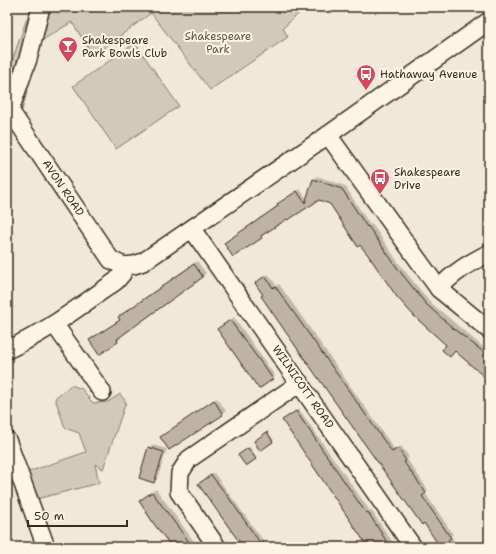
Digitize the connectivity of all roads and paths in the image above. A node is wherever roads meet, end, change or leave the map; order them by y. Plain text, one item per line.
1 (41, 7) edge
2 (489, 21) edge
3 (9, 108) edge
4 (328, 135) junction
5 (192, 228) junction
6 (489, 253) edge
7 (124, 266) junction
8 (439, 289) junction
9 (54, 325) junction
10 (489, 330) edge
11 (7, 350) edge
12 (300, 382) junction
13 (102, 392) dead end
14 (7, 440) edge
15 (46, 547) edge
16 (217, 547) edge
17 (413, 547) edge

1 - 3 street
2 - 4 street
3 - 7 street, AVON ROAD
4 - 5 street
4 - 8 street
5 - 7 street
5 - 12 street, WILNICOTT ROAD
6 - 8 street
7 - 9 street
8 - 10 street
9 - 11 street
9 - 13 street
12 - 16 street
12 - 17 street, WILNICOTT ROAD
14 - 15 street

